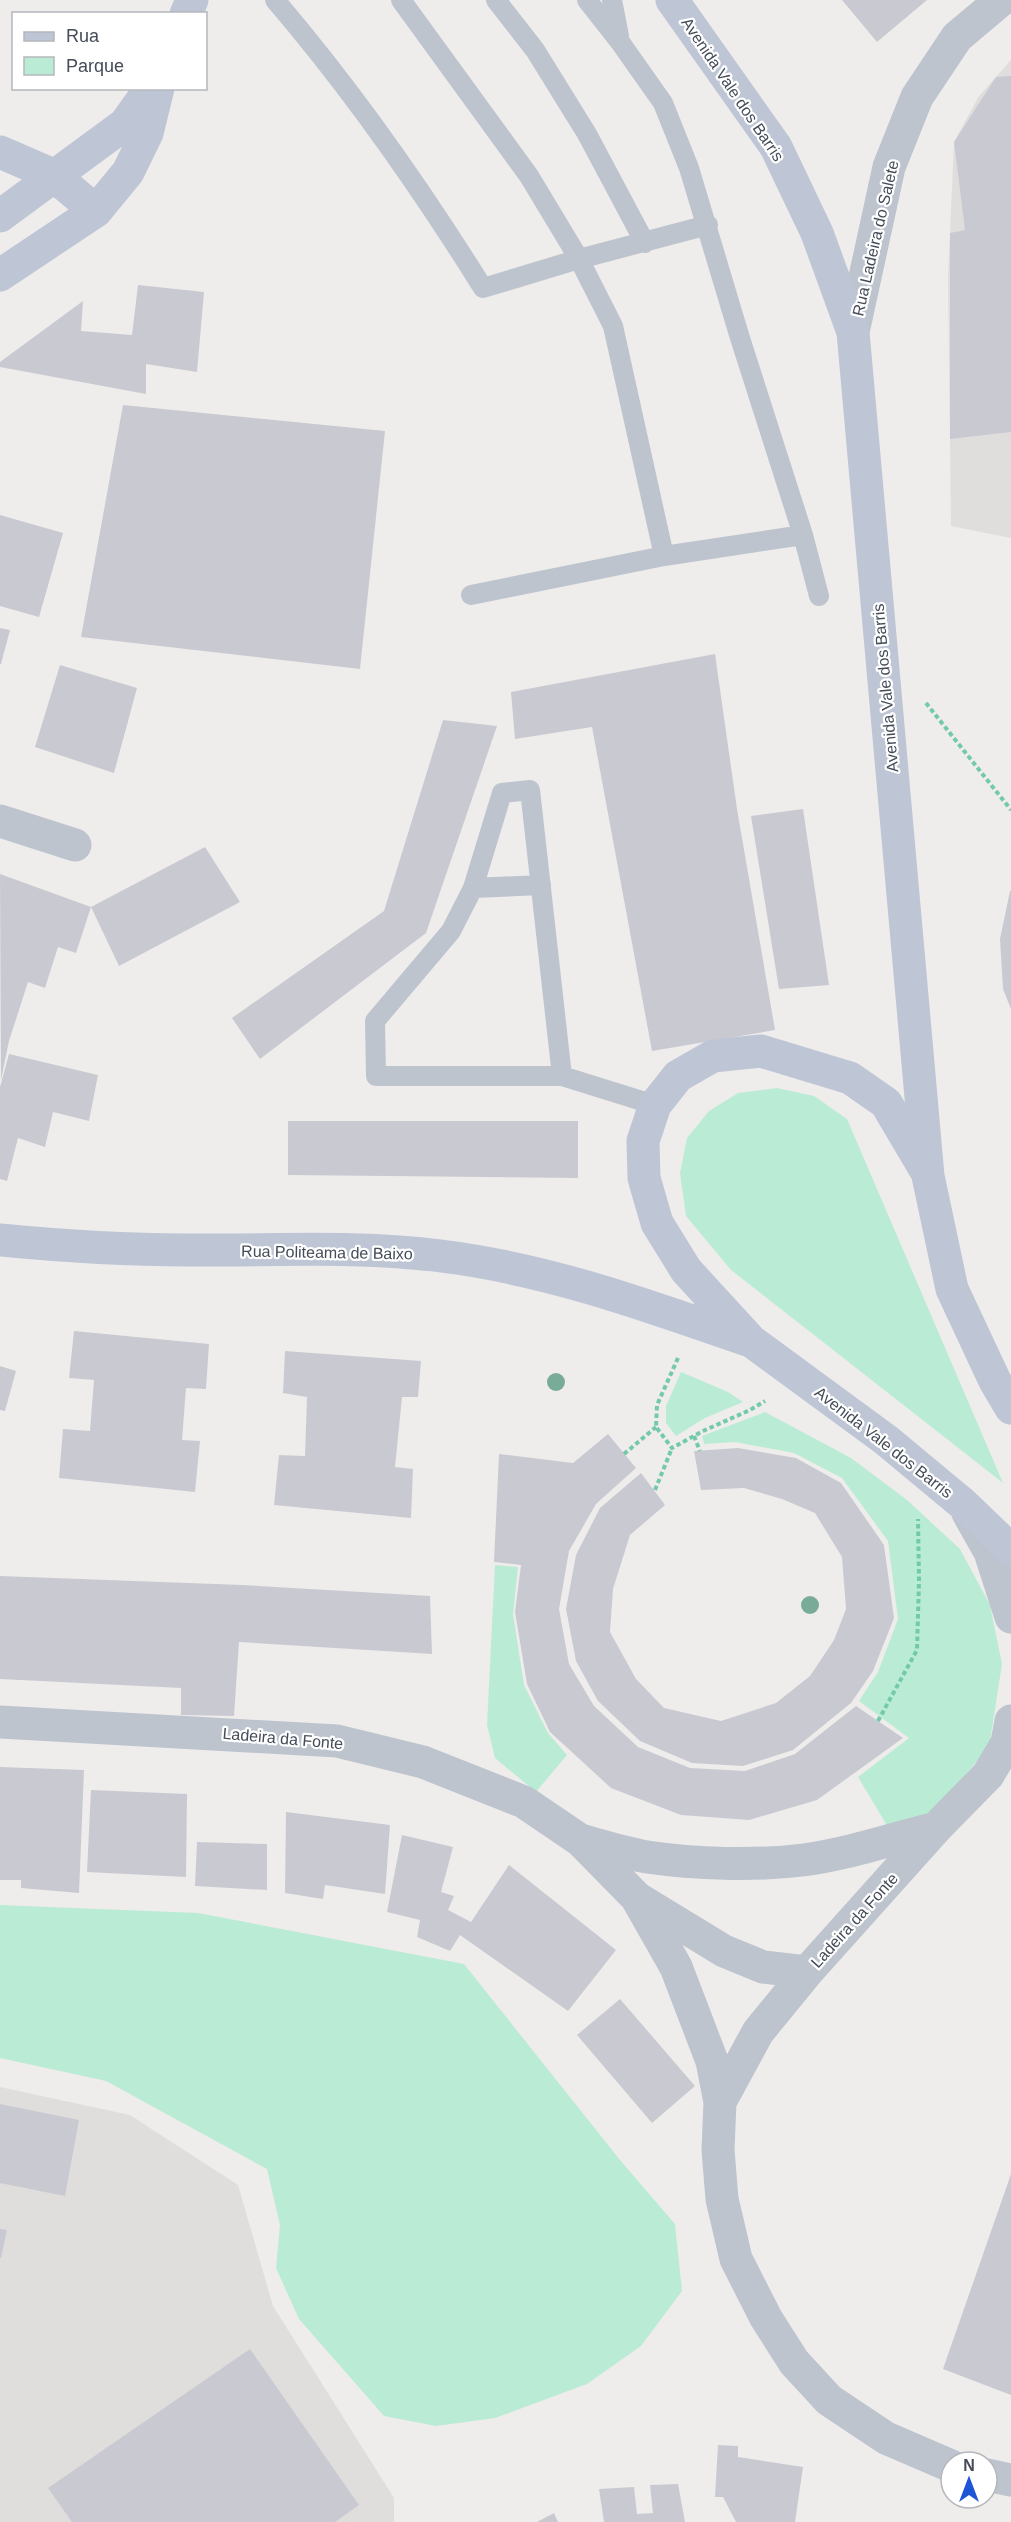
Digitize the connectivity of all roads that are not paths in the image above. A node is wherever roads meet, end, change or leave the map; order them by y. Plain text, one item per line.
1 (275, 0) edge
2 (401, 0) edge
3 (496, 0) edge
4 (587, 0) edge
5 (612, 0) edge
6 (672, 0) edge
7 (1001, 0) edge
8 (620, 42) junction
9 (150, 90) edge
10 (158, 90) edge
11 (0, 152) edge
12 (54, 175) junction
13 (96, 211) junction
14 (0, 216) edge
15 (708, 225) junction
16 (645, 243) junction
17 (579, 259) junction
18 (0, 275) edge
19 (853, 332) junction
20 (803, 535) junction
21 (664, 556) junction
22 (471, 595) dead end
23 (819, 596) dead end
24 (0, 821) edge
25 (75, 845) dead end
26 (541, 885) junction
27 (474, 888) junction
28 (562, 1076) junction
29 (654, 1105) junction
30 (928, 1176) junction
31 (0, 1240) edge
32 (751, 1341) junction
33 (1011, 1408) edge
34 (963, 1504) junction
35 (1011, 1550) edge
36 (1011, 1617) edge
37 (1011, 1721) edge
38 (0, 1722) edge
39 (999, 1769) edge
40 (936, 1828) junction
41 (580, 1840) junction
42 (637, 1898) junction
43 (807, 1972) junction
44 (720, 2102) junction
45 (939, 2461) edge

1 - 17 lane
2 - 17 lane
3 - 16 lane
4 - 8 lane
5 - 8 lane
6 - 19 street, Avenida Vale dos Barris
7 - 19 street, Rua Ladeira do Salete
8 - 15 lane
9 - 12 street
10 - 13 street
11 - 12 street
12 - 13 street
12 - 14 street
13 - 18 street
15 - 16 lane
15 - 20 lane
16 - 17 lane
17 - 21 lane
19 - 30 street, Avenida Vale dos Barris
20 - 21 lane
20 - 23 lane
21 - 22 lane
24 - 25 street
26 - 27 lane
26 - 27 lane
26 - 28 lane
27 - 28 lane
28 - 29 lane
29 - 30 street
29 - 32 street
30 - 33 street, Avenida Vale dos Barris
31 - 32 street, Rua Politeama de Baixo
32 - 34 street, Avenida Vale dos Barris
34 - 35 street, Avenida Vale dos Barris
34 - 36 street
37 - 39 street, Ladeira da Fonte
38 - 41 street, Ladeira da Fonte
39 - 40 street, Ladeira da Fonte
40 - 41 street, Ladeira da Fonte
40 - 43 street, Ladeira da Fonte
41 - 42 street, Ladeira da Fonte
42 - 43 street, Ladeira da Fonte
42 - 44 street
43 - 44 street
44 - 45 street

